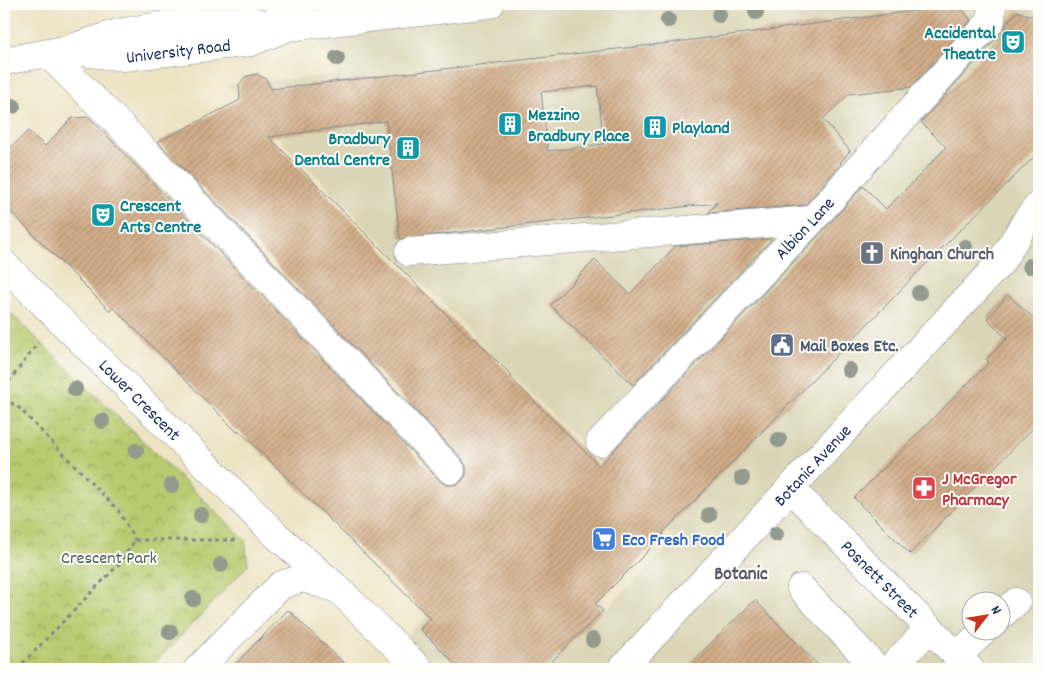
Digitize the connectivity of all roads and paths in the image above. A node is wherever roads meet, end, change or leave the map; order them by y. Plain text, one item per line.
1 (490, 4) edge
2 (992, 4) edge
3 (292, 18) edge
4 (56, 52) junction
5 (4, 61) edge
6 (1039, 205) edge
7 (812, 220) junction
8 (1039, 236) edge
9 (409, 252) dead end
10 (1001, 262) junction
11 (4, 264) edge
12 (61, 320) junction
13 (4, 388) edge
14 (4, 398) edge
15 (600, 442) dead end
16 (451, 470) dead end
17 (790, 488) junction
18 (275, 534) junction
19 (135, 540) junction
20 (281, 585) junction
21 (801, 588) dead end
22 (338, 589) junction
23 (929, 629) junction
24 (979, 640) edge
25 (964, 663) edge
26 (17, 669) edge
27 (198, 669) edge
28 (419, 669) edge
29 (622, 669) edge
30 (877, 669) edge
31 (890, 669) edge

1 - 3 street, University Road
2 - 7 street, Albion Lane
3 - 4 street, University Road
4 - 5 street, University Road
4 - 16 street
6 - 10 street, Botanic Avenue
7 - 9 street
7 - 15 street, Albion Lane
8 - 10 street, Botanic Avenue
10 - 17 street, Botanic Avenue
11 - 12 street, Lower Crescent
12 - 13 path
12 - 18 street, Lower Crescent
14 - 19 path
17 - 23 street, Posnett Street
17 - 29 street, Botanic Avenue
18 - 19 path
18 - 20 street
18 - 22 street, Lower Crescent
19 - 26 path
20 - 22 street
20 - 27 street
21 - 30 street
22 - 28 street, Lower Crescent
23 - 25 street, Posnett Street
23 - 31 street
24 - 25 street

